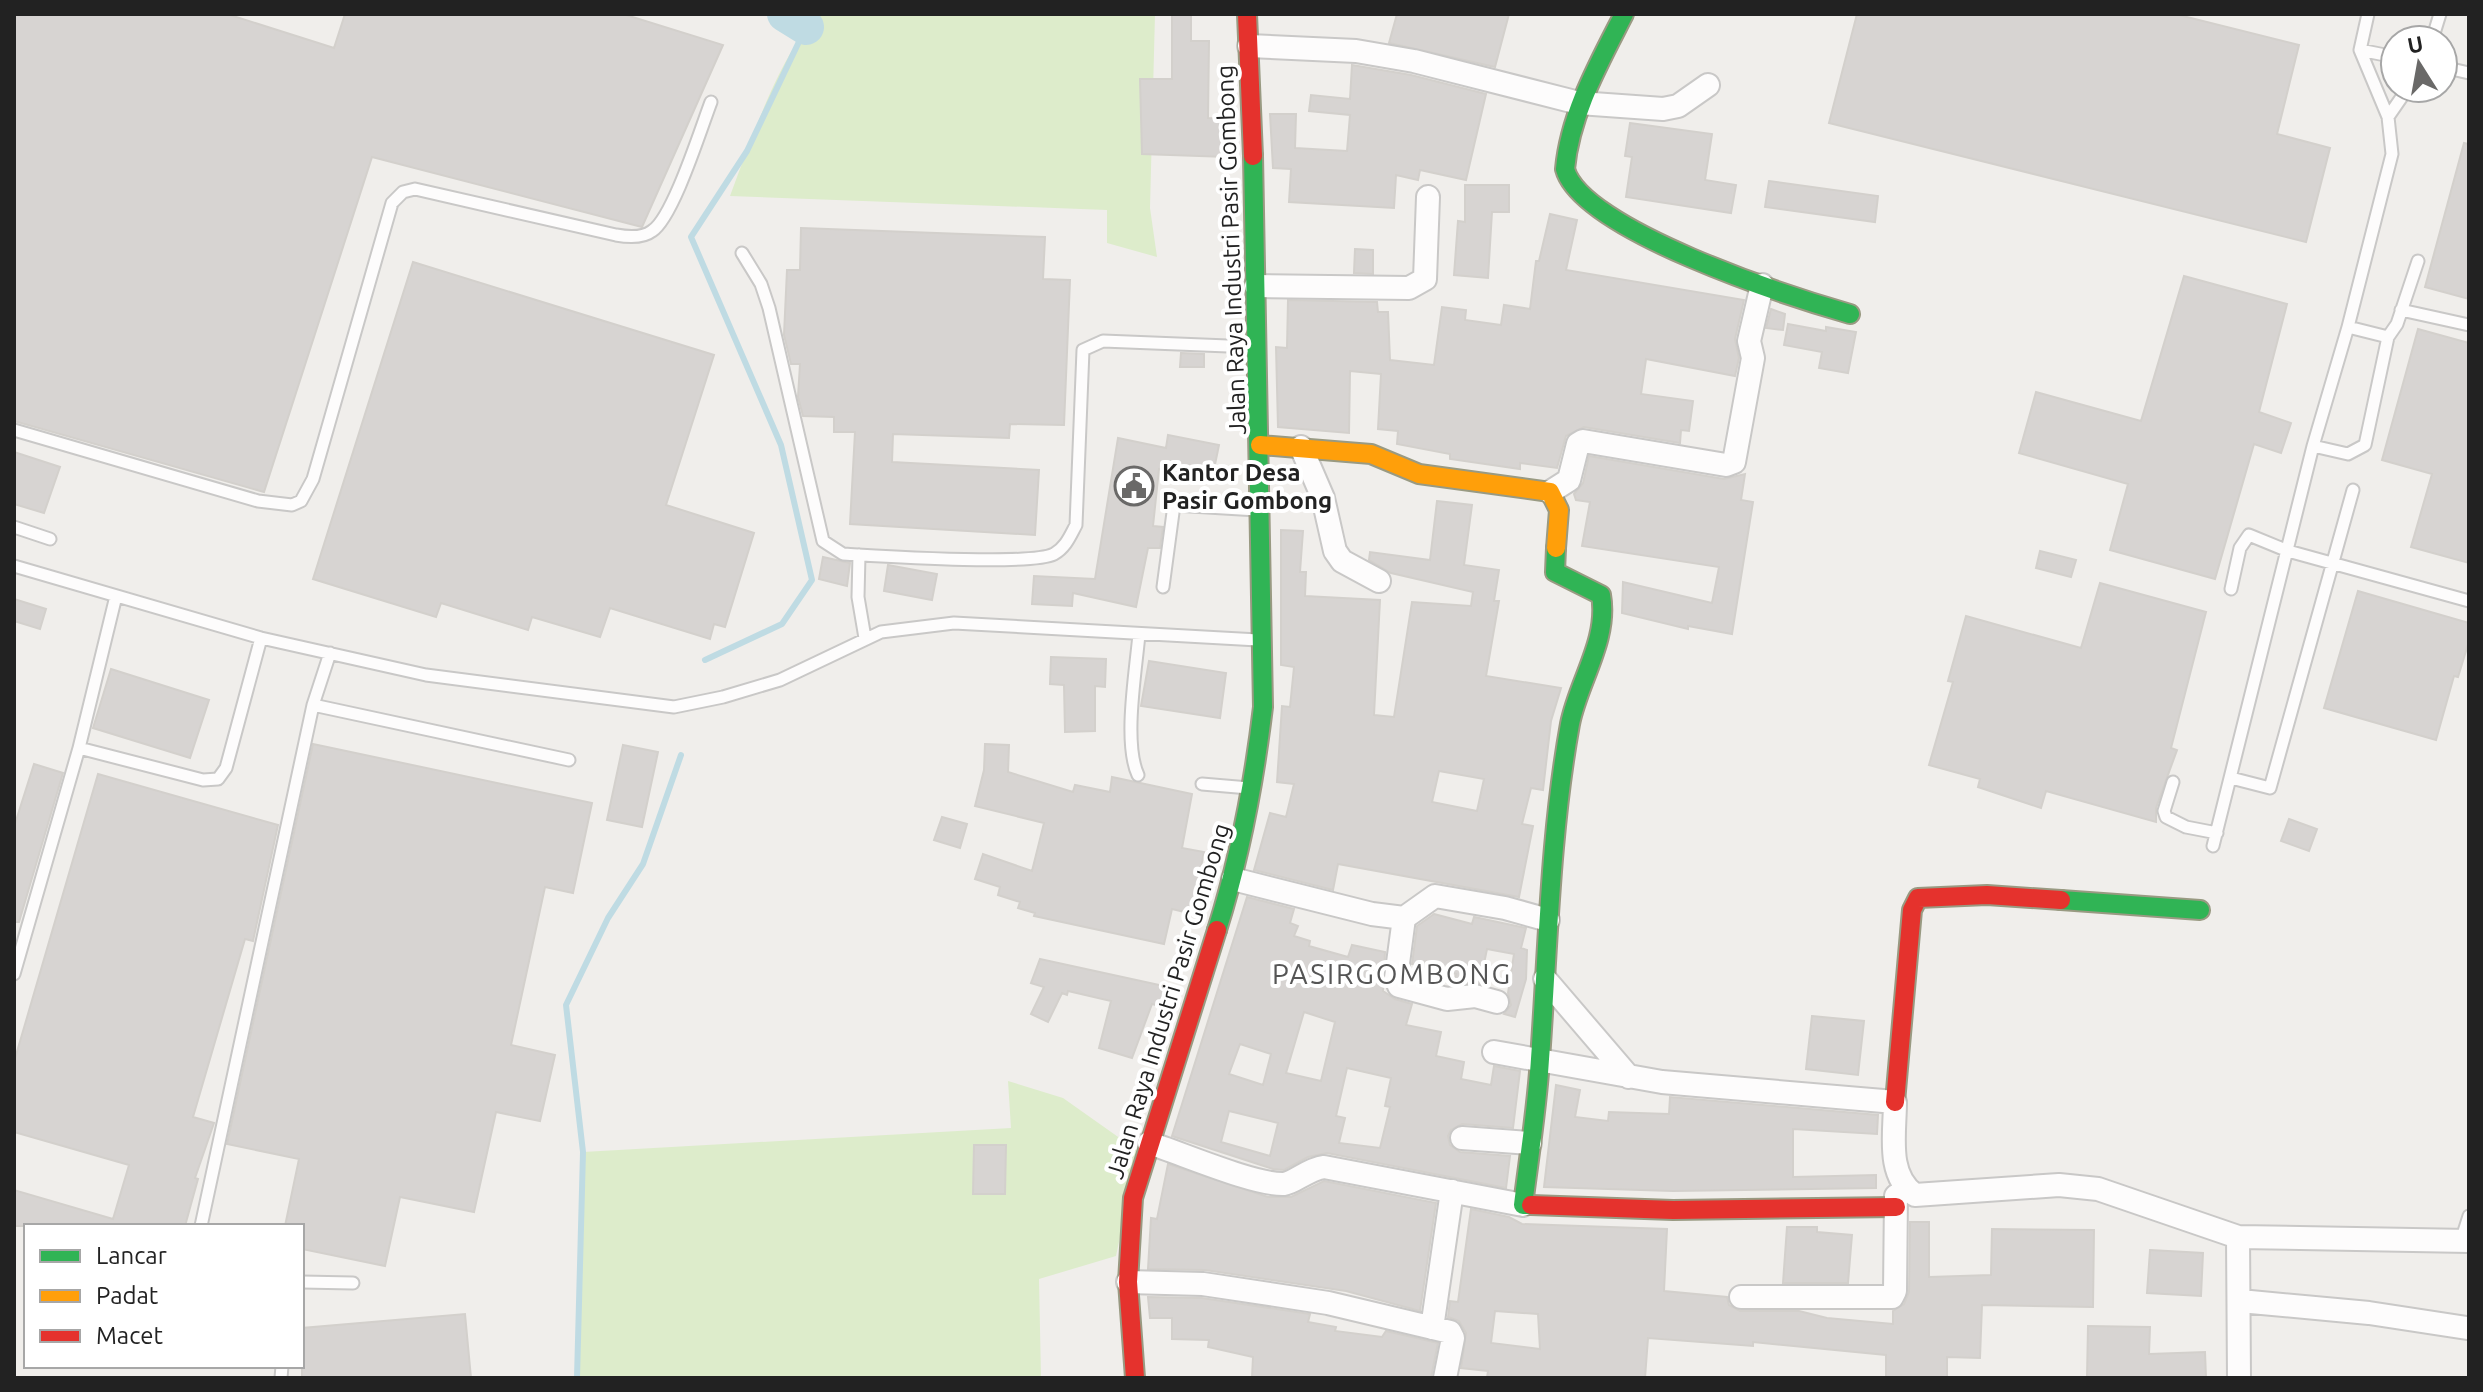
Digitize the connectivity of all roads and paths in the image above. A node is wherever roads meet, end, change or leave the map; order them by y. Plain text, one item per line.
1 (1247, 14) edge
2 (1624, 14) edge
3 (2368, 14) edge
4 (1249, 46) junction
5 (2360, 50) junction
6 (2379, 54) edge
7 (1708, 85) dead end
8 (711, 102) dead end
9 (1579, 103) junction
10 (2397, 104) edge
11 (2388, 117) junction
12 (1428, 197) dead end
13 (742, 253) dead end
14 (2418, 261) dead end
15 (1762, 285) junction
16 (1256, 286) junction
17 (2401, 310) junction
18 (1850, 314) dead end
19 (2469, 325) edge
20 (2348, 327) junction
21 (2388, 337) junction
22 (1258, 347) junction
23 (14, 430) edge
24 (1260, 445) junction
25 (2313, 446) junction
26 (1301, 447) junction
27 (2353, 490) dead end
28 (1550, 492) junction
29 (1262, 510) junction
30 (14, 527) edge
31 (50, 539) dead end
32 (2288, 551) junction
33 (859, 555) junction
34 (2332, 564) junction
35 (14, 566) edge
36 (1379, 581) dead end
37 (1163, 587) dead end
38 (2231, 589) dead end
39 (116, 596) junction
40 (2469, 601) edge
41 (1139, 634) junction
42 (261, 638) junction
43 (865, 638) junction
44 (1264, 641) junction
45 (330, 653) junction
46 (313, 705) junction
47 (79, 748) junction
48 (569, 760) dead end
49 (1138, 775) dead end
50 (2231, 778) junction
51 (2173, 782) dead end
52 (1202, 784) dead end
53 (1253, 789) junction
54 (2217, 833) junction
55 (2213, 846) dead end
56 (1233, 879) junction
57 (2200, 910) dead end
58 (1404, 918) junction
59 (1548, 920) junction
60 (14, 974) edge
61 (1545, 979) junction
62 (1497, 1002) dead end
63 (1494, 1052) dead end
64 (1540, 1062) junction
65 (1629, 1077) junction
66 (1895, 1102) junction
67 (1462, 1138) dead end
68 (1149, 1143) junction
69 (1530, 1143) junction
70 (1452, 1191) junction
71 (1900, 1197) junction
72 (1523, 1205) junction
73 (2469, 1216) edge
74 (201, 1224) edge
75 (2238, 1237) junction
76 (2465, 1241) edge
77 (304, 1282) edge
78 (1128, 1282) junction
79 (353, 1283) dead end
80 (1741, 1297) dead end
81 (2240, 1301) junction
82 (1432, 1328) junction
83 (2467, 1328) edge
84 (1135, 1378) edge
85 (1445, 1378) edge
86 (2239, 1378) edge

1 - 4 street, Jalan Raya Industri Pasir Gombong
2 - 9 street
3 - 5 lane
4 - 9 street
4 - 16 street, Jalan Raya Industri Pasir Gombong
5 - 6 lane
5 - 11 lane
7 - 9 street
8 - 23 lane
9 - 15 street
10 - 11 lane
11 - 20 lane
12 - 16 street
13 - 33 lane
14 - 17 lane
15 - 18 street
15 - 28 street
16 - 22 street, Jalan Raya Industri Pasir Gombong
17 - 19 lane
17 - 21 lane
20 - 21 lane
20 - 25 lane
21 - 25 lane
22 - 24 street, Jalan Raya Industri Pasir Gombong
22 - 33 lane
24 - 26 street
24 - 29 street, Jalan Raya Industri Pasir Gombong
25 - 32 lane
26 - 28 street
26 - 36 street
27 - 34 lane
28 - 59 street
29 - 37 lane
29 - 44 street, Jalan Raya Industri Pasir Gombong
30 - 31 lane
32 - 34 lane
32 - 38 lane
32 - 50 lane
33 - 43 lane
34 - 40 lane
34 - 50 lane
35 - 39 lane
39 - 42 lane
39 - 47 lane
41 - 43 lane
41 - 44 lane
41 - 49 lane
42 - 45 lane
42 - 47 lane
43 - 45 lane
44 - 53 street, Jalan Raya Industri Pasir Gombong
45 - 46 lane
46 - 48 lane
46 - 74 lane
47 - 60 lane
50 - 54 lane
51 - 54 lane
52 - 53 lane
53 - 56 street, Jalan Raya Industri Pasir Gombong
54 - 55 lane
56 - 58 street
56 - 68 street, Jalan Raya Industri Pasir Gombong
57 - 66 street
58 - 59 street
58 - 62 street
59 - 61 street
61 - 64 street
61 - 65 street
63 - 64 street
64 - 65 street
64 - 69 street
65 - 66 street
66 - 71 street
67 - 69 street
68 - 70 street
68 - 78 street, Jalan Raya Industri Pasir Gombong
69 - 72 street
70 - 72 street
70 - 82 street
71 - 72 street
71 - 75 street
71 - 80 street
73 - 76 lane
75 - 76 street
75 - 81 street
77 - 79 lane
78 - 82 street
78 - 84 street, Jalan Raya Industri Pasir Gombong
81 - 83 street
81 - 86 street
82 - 85 street

